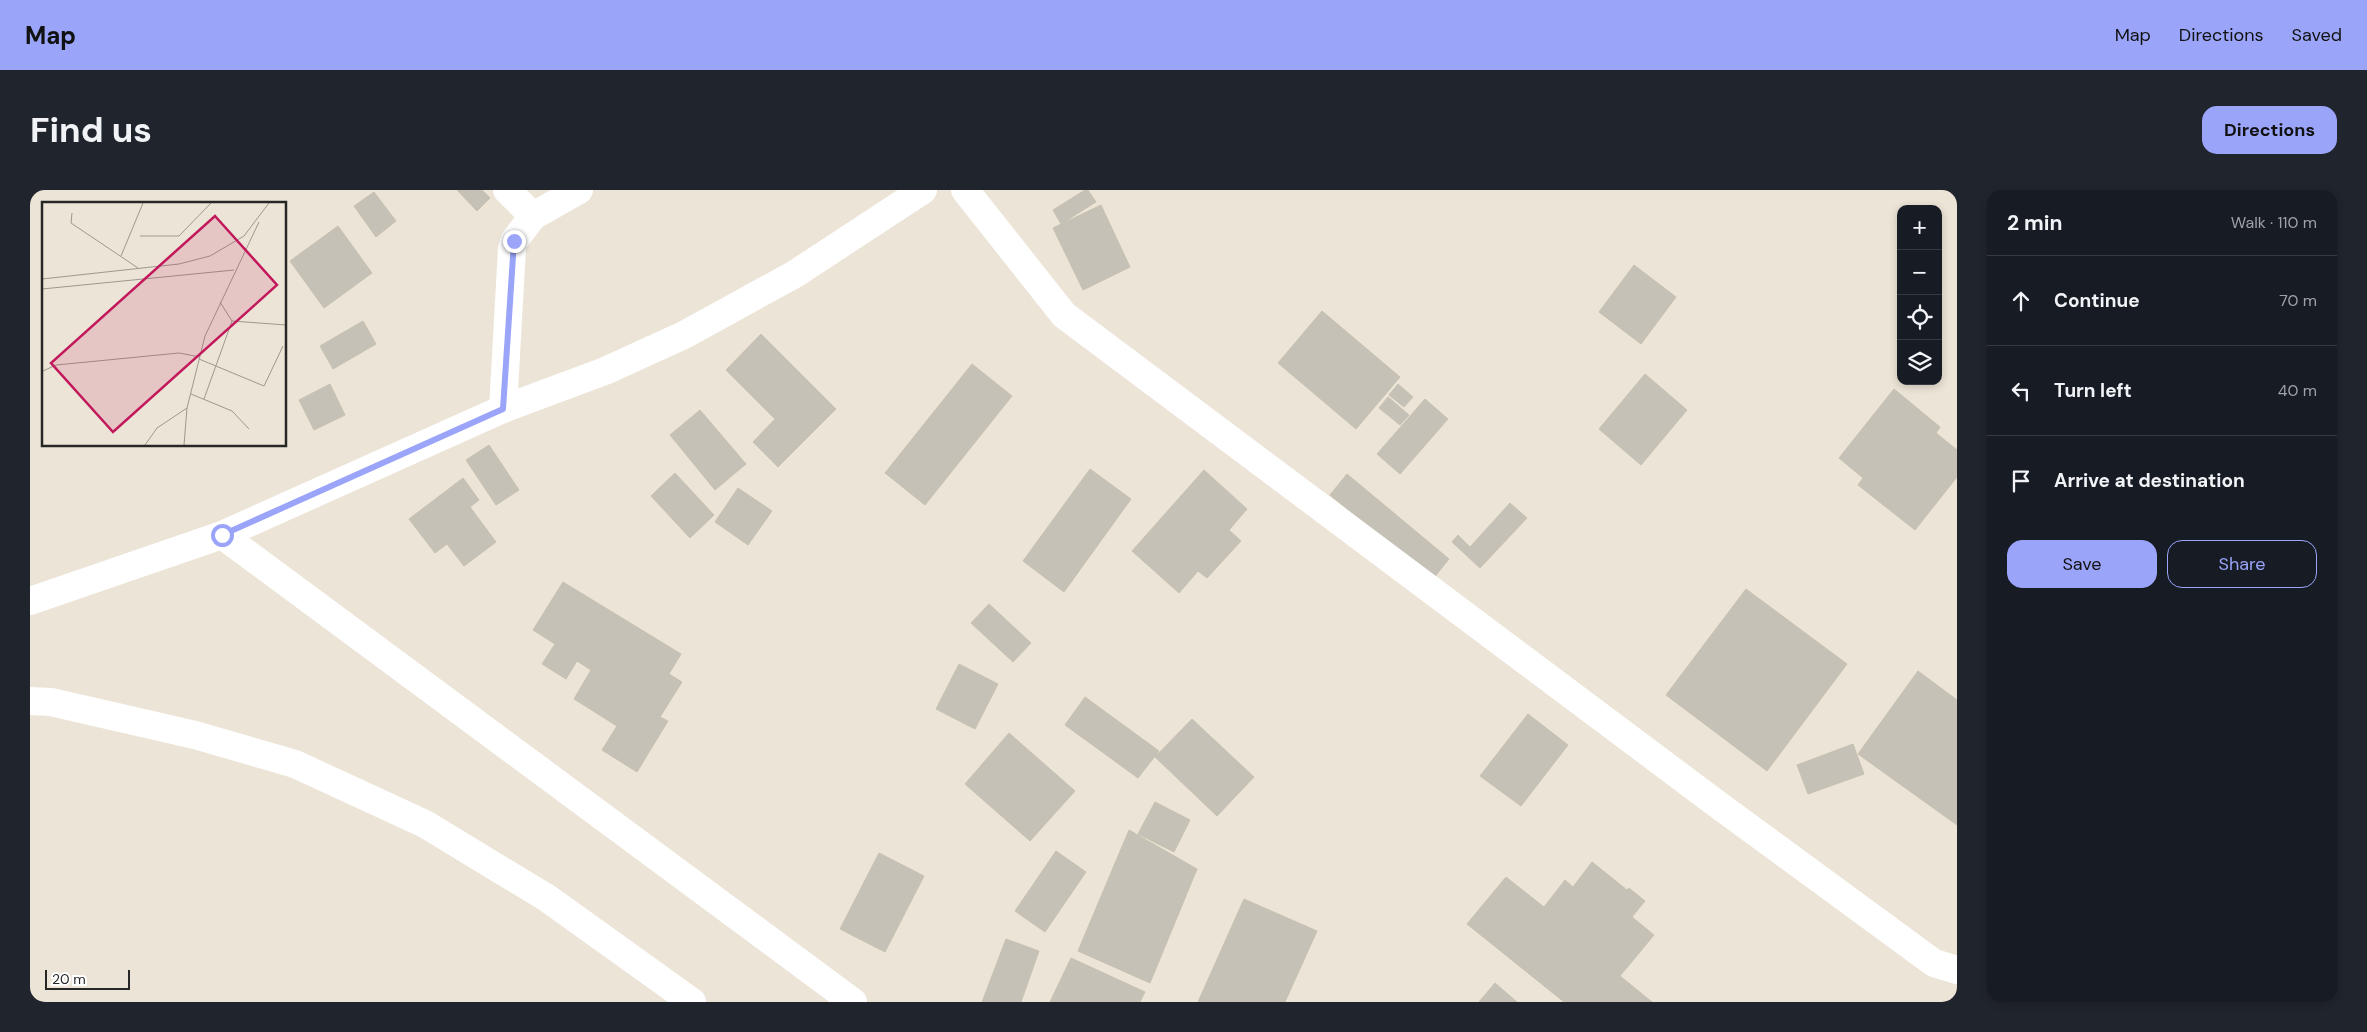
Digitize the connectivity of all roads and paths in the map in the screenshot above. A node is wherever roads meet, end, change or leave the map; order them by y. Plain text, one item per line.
1 (507, 190) edge
2 (579, 190) edge
3 (923, 190) edge
4 (965, 190) edge
5 (532, 216) junction
6 (503, 409) junction
7 (222, 535) junction
8 (30, 601) edge
9 (30, 701) edge
10 (1957, 970) edge
11 (692, 1002) edge
12 (852, 1002) edge

1 - 5 street
2 - 5 street
3 - 6 street
4 - 10 street
5 - 6 street
6 - 7 street
7 - 8 street
7 - 12 street
9 - 11 street

